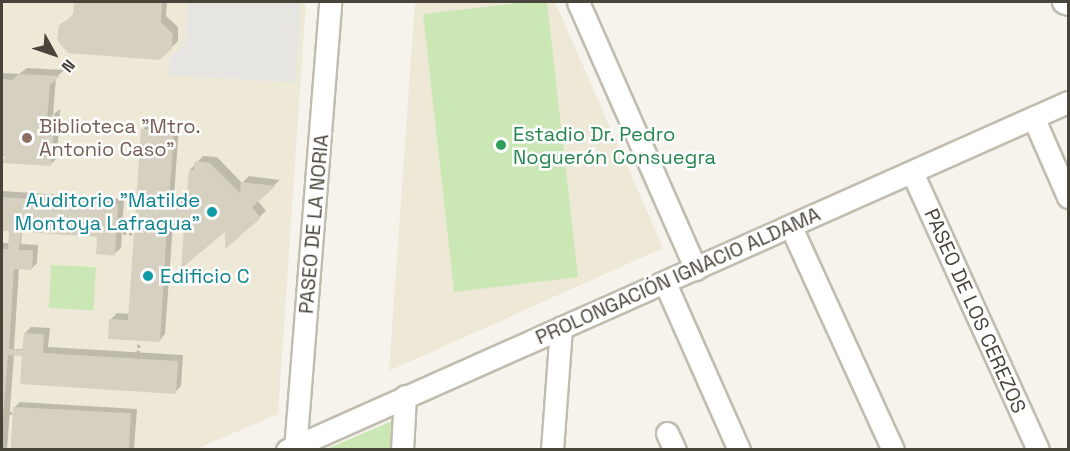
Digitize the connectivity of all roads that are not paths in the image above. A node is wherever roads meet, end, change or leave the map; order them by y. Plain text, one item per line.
1 (330, 2) edge
2 (578, 2) edge
3 (1063, 2) edge
4 (1068, 4) edge
5 (1068, 102) edge
6 (1034, 119) junction
7 (912, 172) junction
8 (1068, 197) edge
9 (791, 227) junction
10 (696, 269) junction
11 (664, 283) junction
12 (561, 327) junction
13 (405, 396) junction
14 (292, 448) edge
15 (402, 450) edge
16 (552, 450) edge
17 (739, 450) edge
18 (893, 450) edge
19 (1038, 450) edge

1 - 14 street, PASEO DE LA NORIA
2 - 10 street
3 - 4 street
5 - 6 street, PROLONGACIÓN IGNACIO ALDAMA
6 - 7 street, PROLONGACIÓN IGNACIO ALDAMA
6 - 8 street
7 - 9 street, PROLONGACIÓN IGNACIO ALDAMA
7 - 19 street, PASEO DE LOS CEREZOS
9 - 10 street, PROLONGACIÓN IGNACIO ALDAMA
9 - 18 street
10 - 11 street, PROLONGACIÓN IGNACIO ALDAMA
11 - 12 street, PROLONGACIÓN IGNACIO ALDAMA
11 - 17 street
12 - 13 street, PROLONGACIÓN IGNACIO ALDAMA
12 - 16 street
13 - 14 street, PROLONGACIÓN IGNACIO ALDAMA
13 - 15 street

